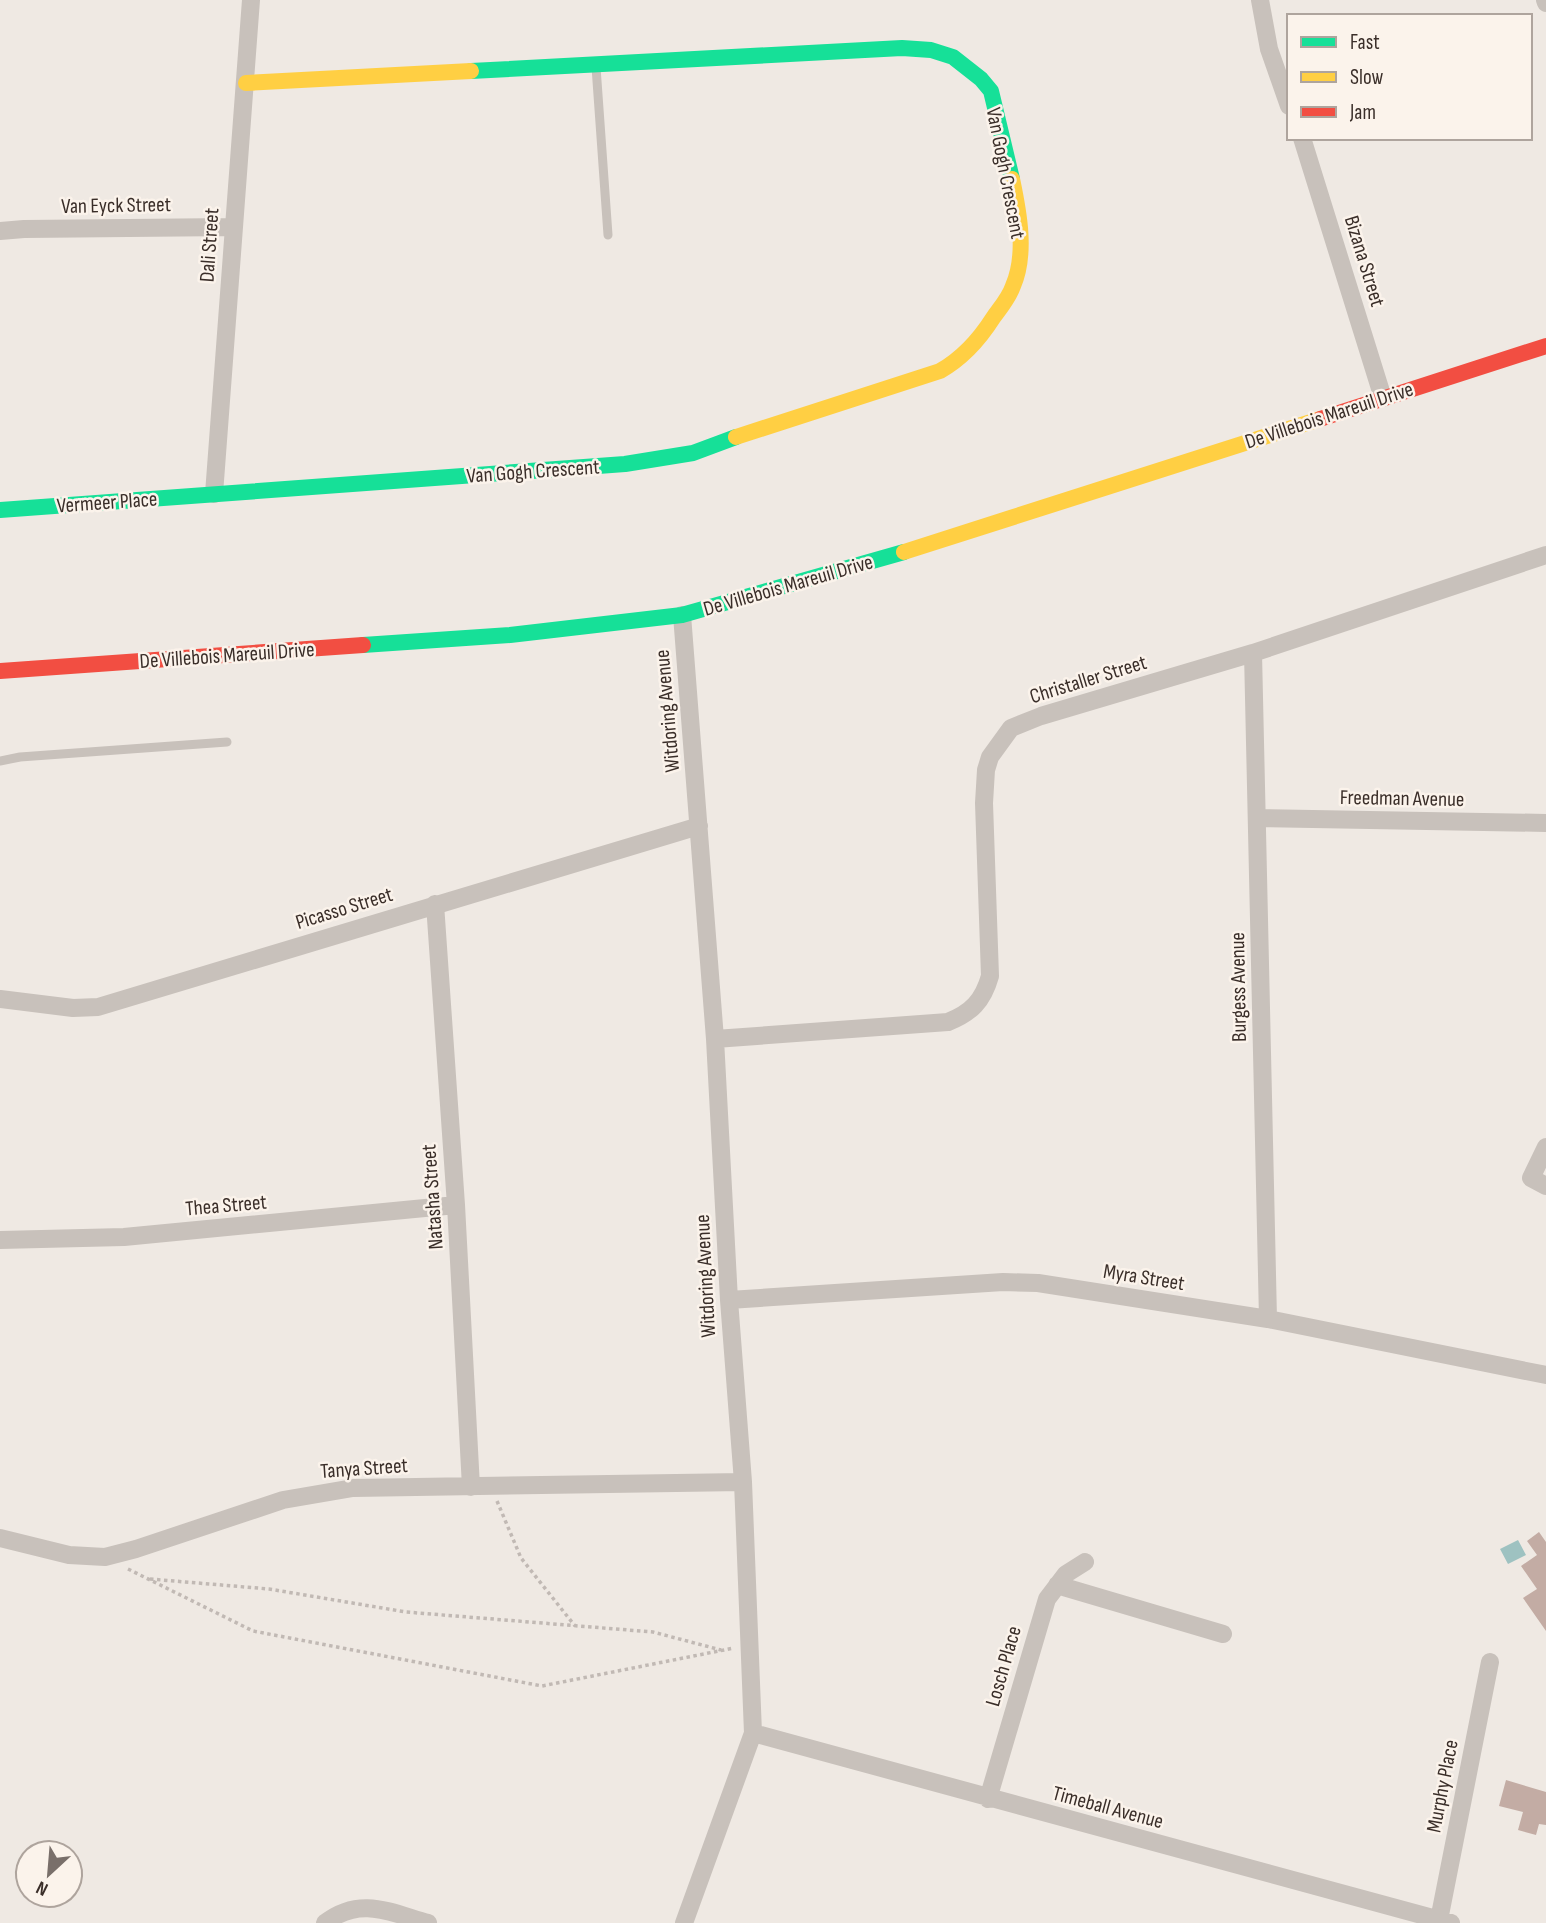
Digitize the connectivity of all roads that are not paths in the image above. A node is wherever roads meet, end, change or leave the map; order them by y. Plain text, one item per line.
1 (251, 0) edge
2 (1260, 0) edge
3 (596, 65) junction
4 (246, 83) junction
5 (1287, 100) edge
6 (1302, 140) edge
7 (232, 227) junction
8 (0, 231) edge
9 (608, 235) dead end
10 (1546, 346) edge
11 (1383, 398) junction
12 (214, 494) junction
13 (0, 510) edge
14 (1546, 555) edge
15 (681, 615) junction
16 (1253, 653) junction
17 (0, 671) edge
18 (227, 743) dead end
19 (0, 761) edge
20 (1257, 818) junction
21 (1546, 823) edge
22 (699, 826) junction
23 (435, 904) junction
24 (0, 999) edge
25 (715, 1039) junction
26 (1546, 1147) edge
27 (1546, 1186) edge
28 (456, 1205) junction
29 (0, 1240) edge
30 (729, 1300) junction
31 (1268, 1320) junction
32 (1546, 1375) edge
33 (743, 1482) junction
34 (471, 1487) junction
35 (0, 1538) edge
36 (1085, 1562) dead end
37 (1057, 1585) junction
38 (1223, 1634) dead end
39 (1490, 1662) dead end
40 (753, 1733) junction
41 (988, 1799) junction
42 (1445, 1921) edge
43 (325, 1923) edge
44 (428, 1923) edge
45 (684, 1923) edge

1 - 4 street, Dali Street
2 - 5 street
3 - 4 street, Van Gogh Crescent
3 - 9 lane
3 - 12 street, Van Gogh Crescent
4 - 7 street, Dali Street
6 - 11 street, Bizana Street
7 - 8 street, Van Eyck Street
7 - 12 street, Dali Street
10 - 11 street, De Villebois Mareuil Drive
11 - 15 street, De Villebois Mareuil Drive
12 - 13 street, Vermeer Place
14 - 16 street, Christaller Street
15 - 17 street, De Villebois Mareuil Drive
15 - 22 street, Witdoring Avenue
16 - 20 street, Burgess Avenue
16 - 25 street, Christaller Street
18 - 19 lane
20 - 21 street, Freedman Avenue
20 - 31 street, Burgess Avenue
22 - 23 street, Picasso Street
22 - 25 street, Witdoring Avenue
23 - 24 street, Picasso Street
23 - 28 street, Natasha Street
25 - 30 street, Witdoring Avenue
26 - 27 street
28 - 29 street, Thea Street
28 - 34 street, Natasha Street
30 - 31 street, Myra Street
30 - 33 street, Witdoring Avenue
31 - 32 street, Myra Street
33 - 34 street, Tanya Street
33 - 40 street, Witdoring Avenue
34 - 35 street, Tanya Street
36 - 37 street, Losch Place
37 - 38 street
37 - 41 street, Losch Place
39 - 42 street, Murphy Place
40 - 41 street, Timeball Avenue
40 - 45 street, Witdoring Avenue
41 - 42 street, Timeball Avenue
43 - 44 street

